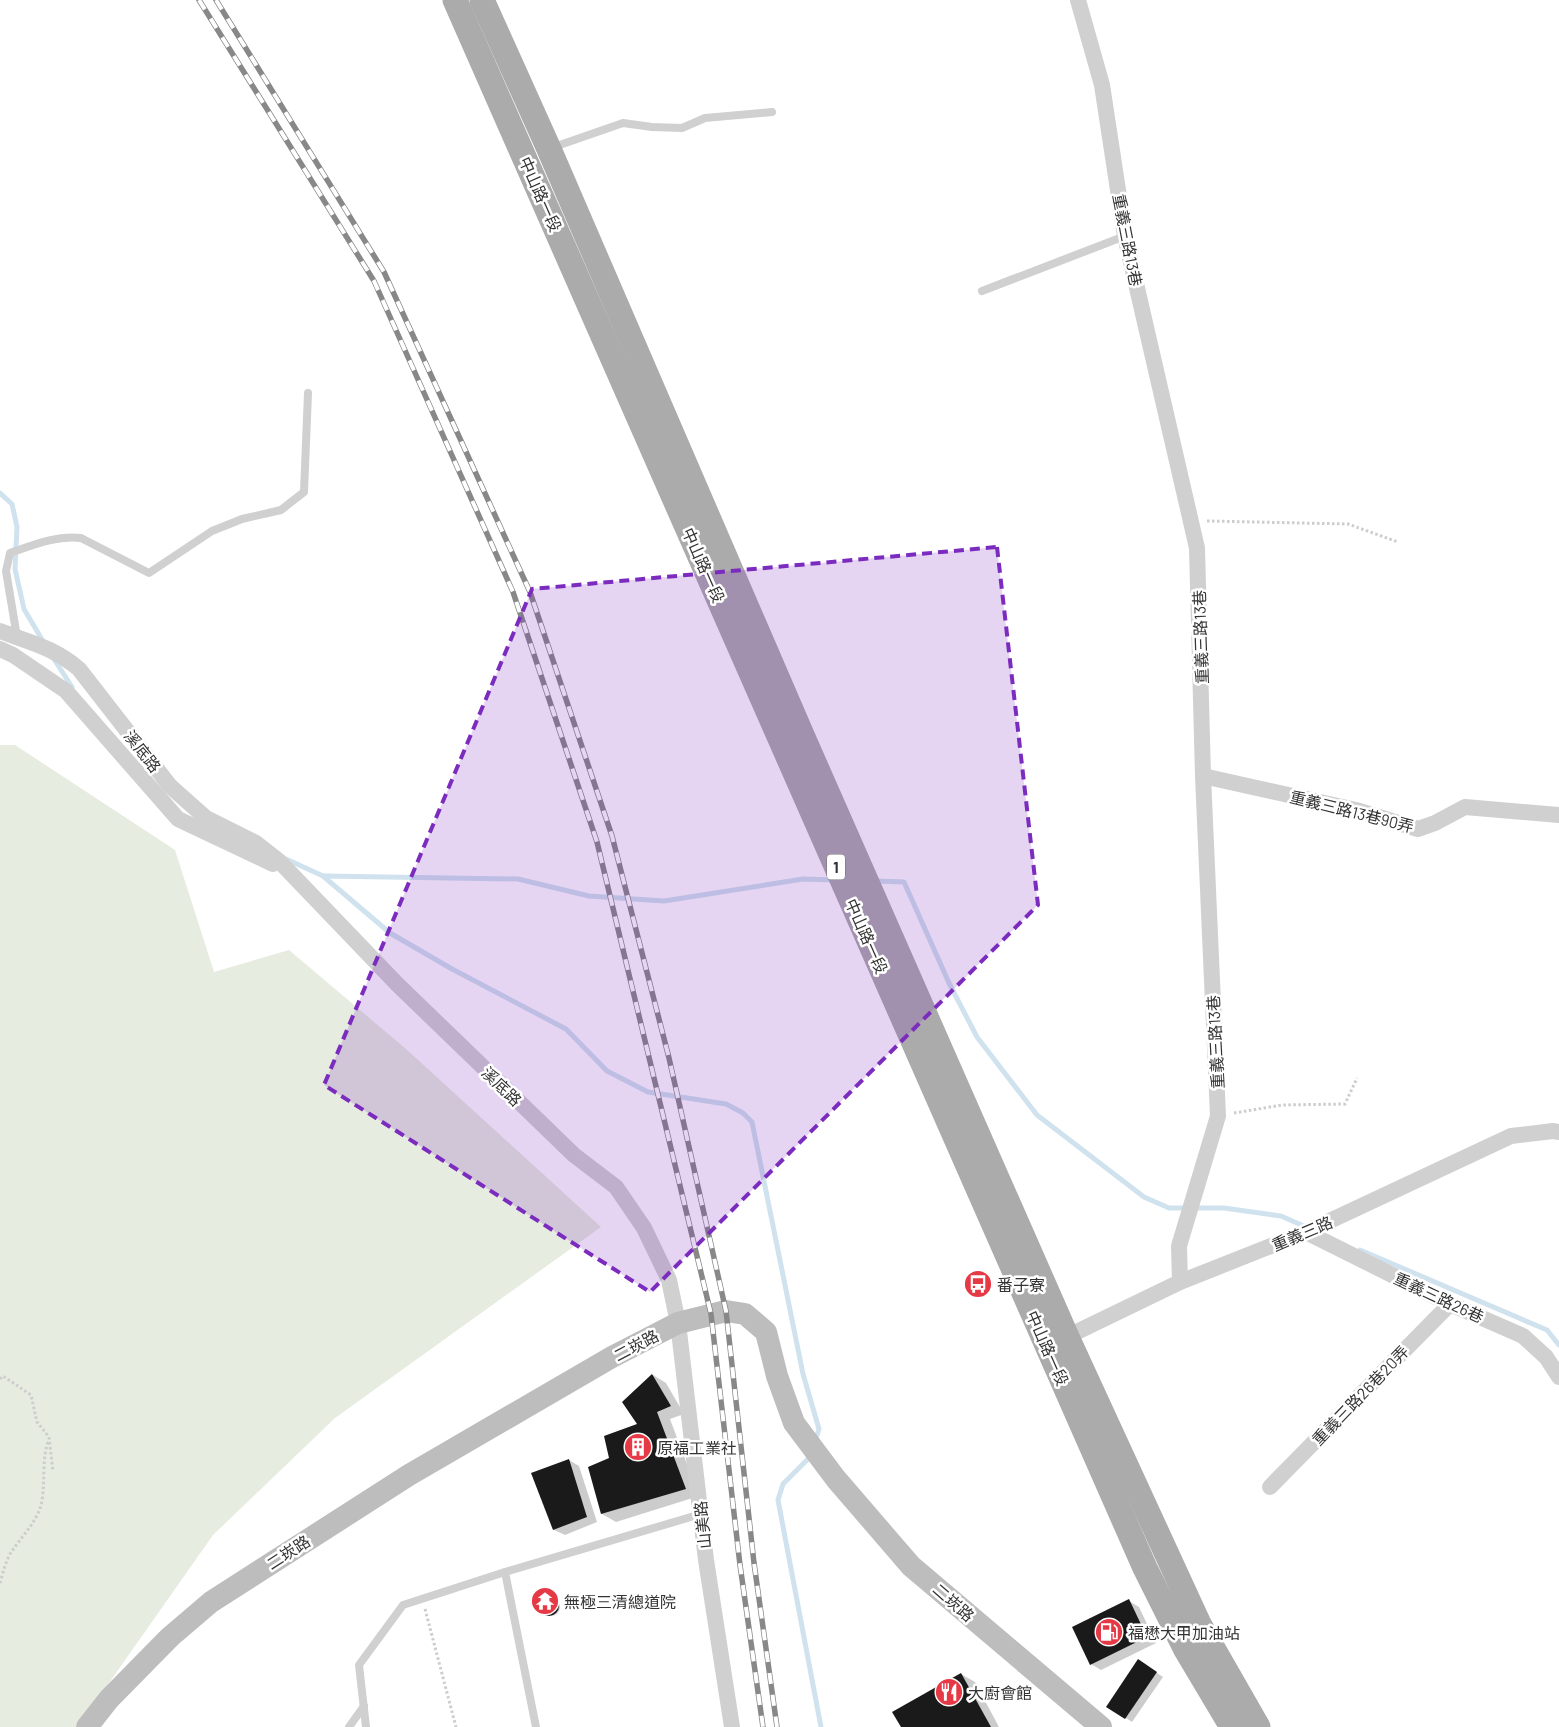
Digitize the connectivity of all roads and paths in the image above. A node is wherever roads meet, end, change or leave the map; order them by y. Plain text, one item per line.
1 (455, 0) edge
2 (482, 0) edge
3 (1078, 0) edge
4 (772, 112) dead end
5 (549, 149) junction
6 (586, 235) junction
7 (1125, 236) junction
8 (564, 246) junction
9 (982, 291) dead end
10 (308, 393) dead end
11 (1191, 520) junction
12 (1398, 542) dead end
13 (0, 632) edge
14 (24, 639) junction
15 (0, 649) edge
16 (1202, 776) junction
17 (1559, 815) edge
18 (283, 866) junction
19 (1357, 1078) dead end
20 (1218, 1116) junction
21 (1559, 1132) edge
22 (1306, 1232) junction
23 (1180, 1282) junction
24 (1450, 1304) junction
25 (678, 1323) junction
26 (1057, 1342) junction
27 (1559, 1377) edge
28 (0, 1378) edge
29 (49, 1440) junction
30 (53, 1472) dead end
31 (1270, 1487) dead end
32 (701, 1514) junction
33 (506, 1572) junction
34 (0, 1584) edge
35 (422, 1599) junction
36 (364, 1706) junction
37 (87, 1727) edge
38 (349, 1727) edge
39 (366, 1727) edge
40 (456, 1727) edge
41 (536, 1727) edge
42 (732, 1727) edge
43 (1101, 1727) edge
44 (1232, 1727) edge
45 (1258, 1727) edge

1 - 8 main road, 中山路一段 / 1
2 - 5 main road, 中山路一段 / 1
3 - 7 street, 重義三路13巷
4 - 5 lane
5 - 6 main road, 中山路一段 / 1
6 - 8 main road
6 - 26 main road, 中山路一段 / 1
7 - 9 lane
7 - 11 street, 重義三路13巷
8 - 26 main road, 中山路一段 / 1
10 - 14 lane
11 - 12 path
11 - 16 street, 重義三路13巷
13 - 14 street, 溪底路
14 - 18 street, 溪底路
15 - 18 street, 溪底路
16 - 17 street, 重義三路13巷90弄
16 - 20 street, 重義三路13巷
18 - 25 street, 溪底路
19 - 20 path
20 - 23 street, 重義三路13巷
21 - 22 street, 重義三路
22 - 23 street, 重義三路
22 - 24 street, 重義三路26巷
23 - 26 street, 重義三路
24 - 27 street, 重義三路26巷
24 - 31 street, 重義三路26巷20弄
25 - 32 street, 山美路
25 - 37 street, 二崁路
25 - 43 street, 二崁路
26 - 44 main road, 中山路一段 / 1
26 - 45 main road, 中山路一段 / 1
28 - 29 path
29 - 30 path
29 - 34 path
32 - 33 lane
32 - 42 street, 山美路
33 - 35 lane
33 - 41 lane
35 - 36 lane
35 - 40 path
36 - 38 lane
36 - 39 lane

